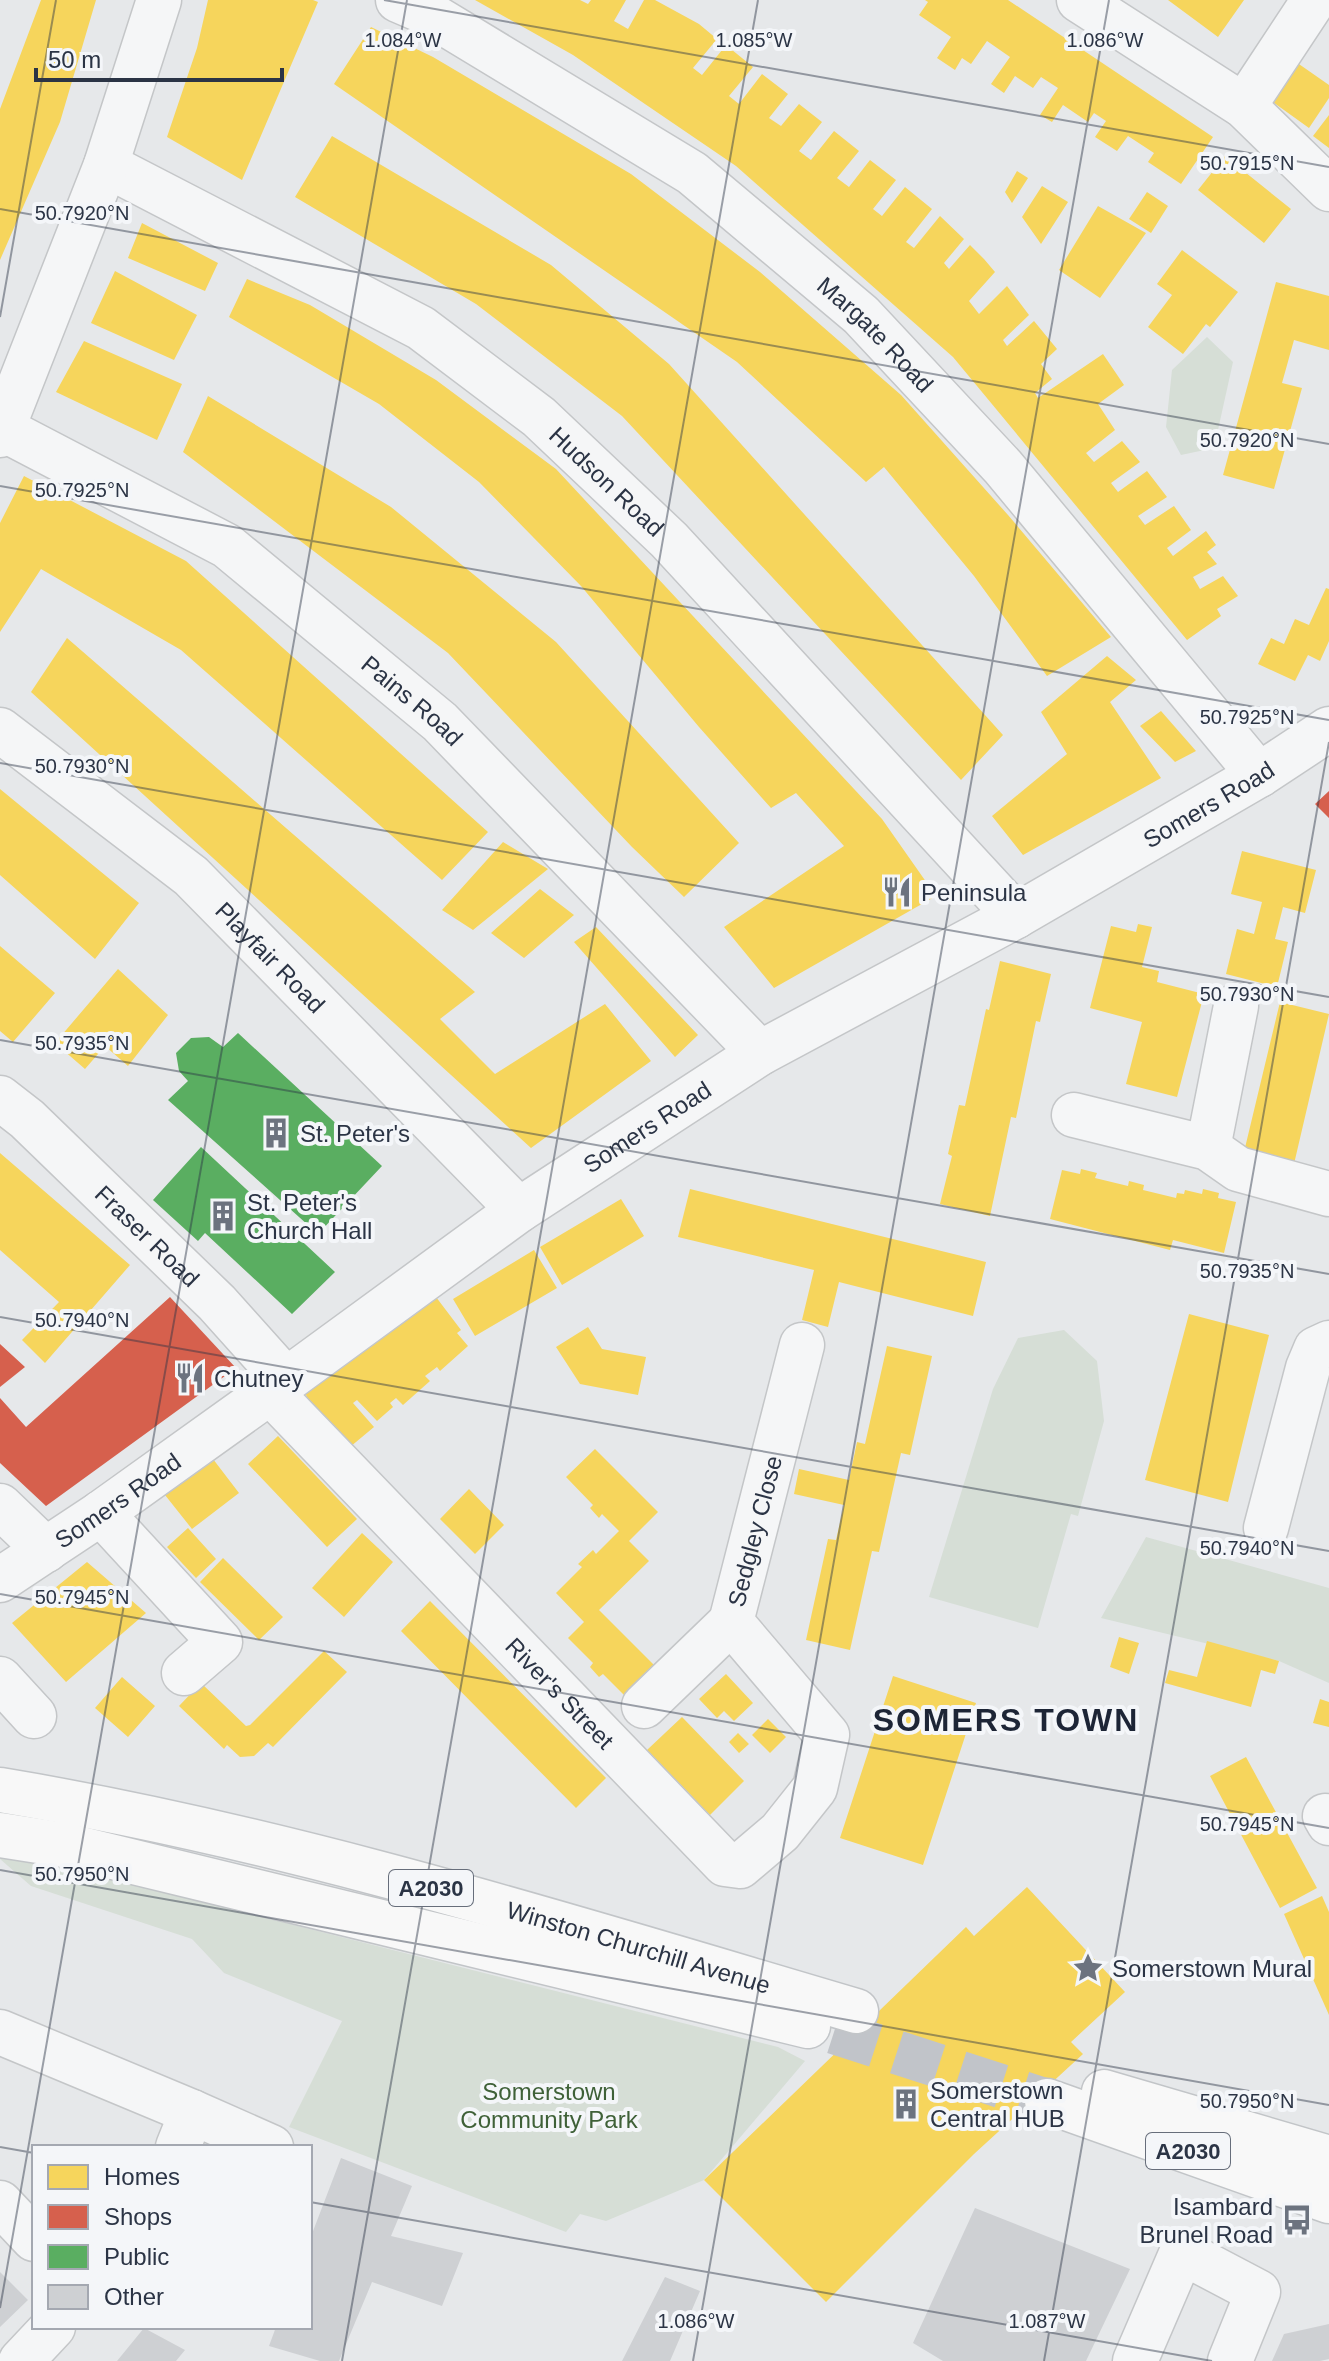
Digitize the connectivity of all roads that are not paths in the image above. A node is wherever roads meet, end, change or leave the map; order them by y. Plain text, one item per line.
1 (159, 0) edge
2 (398, 0) edge
3 (1079, 0) edge
4 (1314, 0) edge
5 (1244, 106) junction
6 (106, 165) junction
7 (1329, 189) edge
8 (2, 432) edge
9 (1329, 729) edge
10 (0, 730) edge
11 (1259, 775) junction
12 (1016, 916) junction
13 (1236, 1006) dead end
14 (760, 1053) junction
15 (0, 1098) edge
16 (1074, 1115) dead end
17 (1208, 1148) junction
18 (1329, 1194) edge
19 (519, 1210) junction
20 (1329, 1343) edge
21 (802, 1345) dead end
22 (278, 1386) junction
23 (0, 1506) edge
24 (101, 1513) junction
25 (1266, 1528) dead end
26 (46, 1550) junction
27 (0, 1580) edge
28 (731, 1622) junction
29 (184, 1673) dead end
30 (0, 1679) edge
31 (644, 1706) dead end
32 (34, 1716) dead end
33 (827, 1735) joint
34 (0, 1790) edge
35 (0, 1835) edge
36 (0, 2032) edge
37 (185, 2130) edge
38 (261, 2145) edge
39 (1329, 2158) edge
40 (1329, 2201) edge
41 (0, 2203) edge
42 (32, 2237) edge
43 (51, 2329) edge
44 (21, 2361) edge
45 (1135, 2361) edge
46 (1230, 2361) edge

1 - 6 street
2 - 11 street, Margate Road
3 - 5 street
4 - 5 street
5 - 7 street
6 - 8 street
6 - 12 street, Hudson Road
8 - 14 street, Pains Road
9 - 11 street, Somers Road
10 - 19 street, Playfair Road
11 - 12 street, Somers Road
12 - 14 street, Somers Road
13 - 17 street
14 - 19 street, Somers Road
15 - 22 street, Fraser Road
16 - 17 street
17 - 18 street
19 - 22 street, Somers Road
20 - 25 street
21 - 28 street, Sedgley Close
22 - 24 street, Somers Road
22 - 33 street, River's Street
23 - 26 street
24 - 26 street, Somers Road
24 - 29 street
26 - 27 street, Somers Road
28 - 31 street
28 - 33 street, Sedgley Close
30 - 32 street
34 - 35 main road, Winston Churchill Avenue / A2030
36 - 37 street
37 - 38 street
39 - 40 main road, A2030
41 - 42 street
43 - 44 street
45 - 46 street

